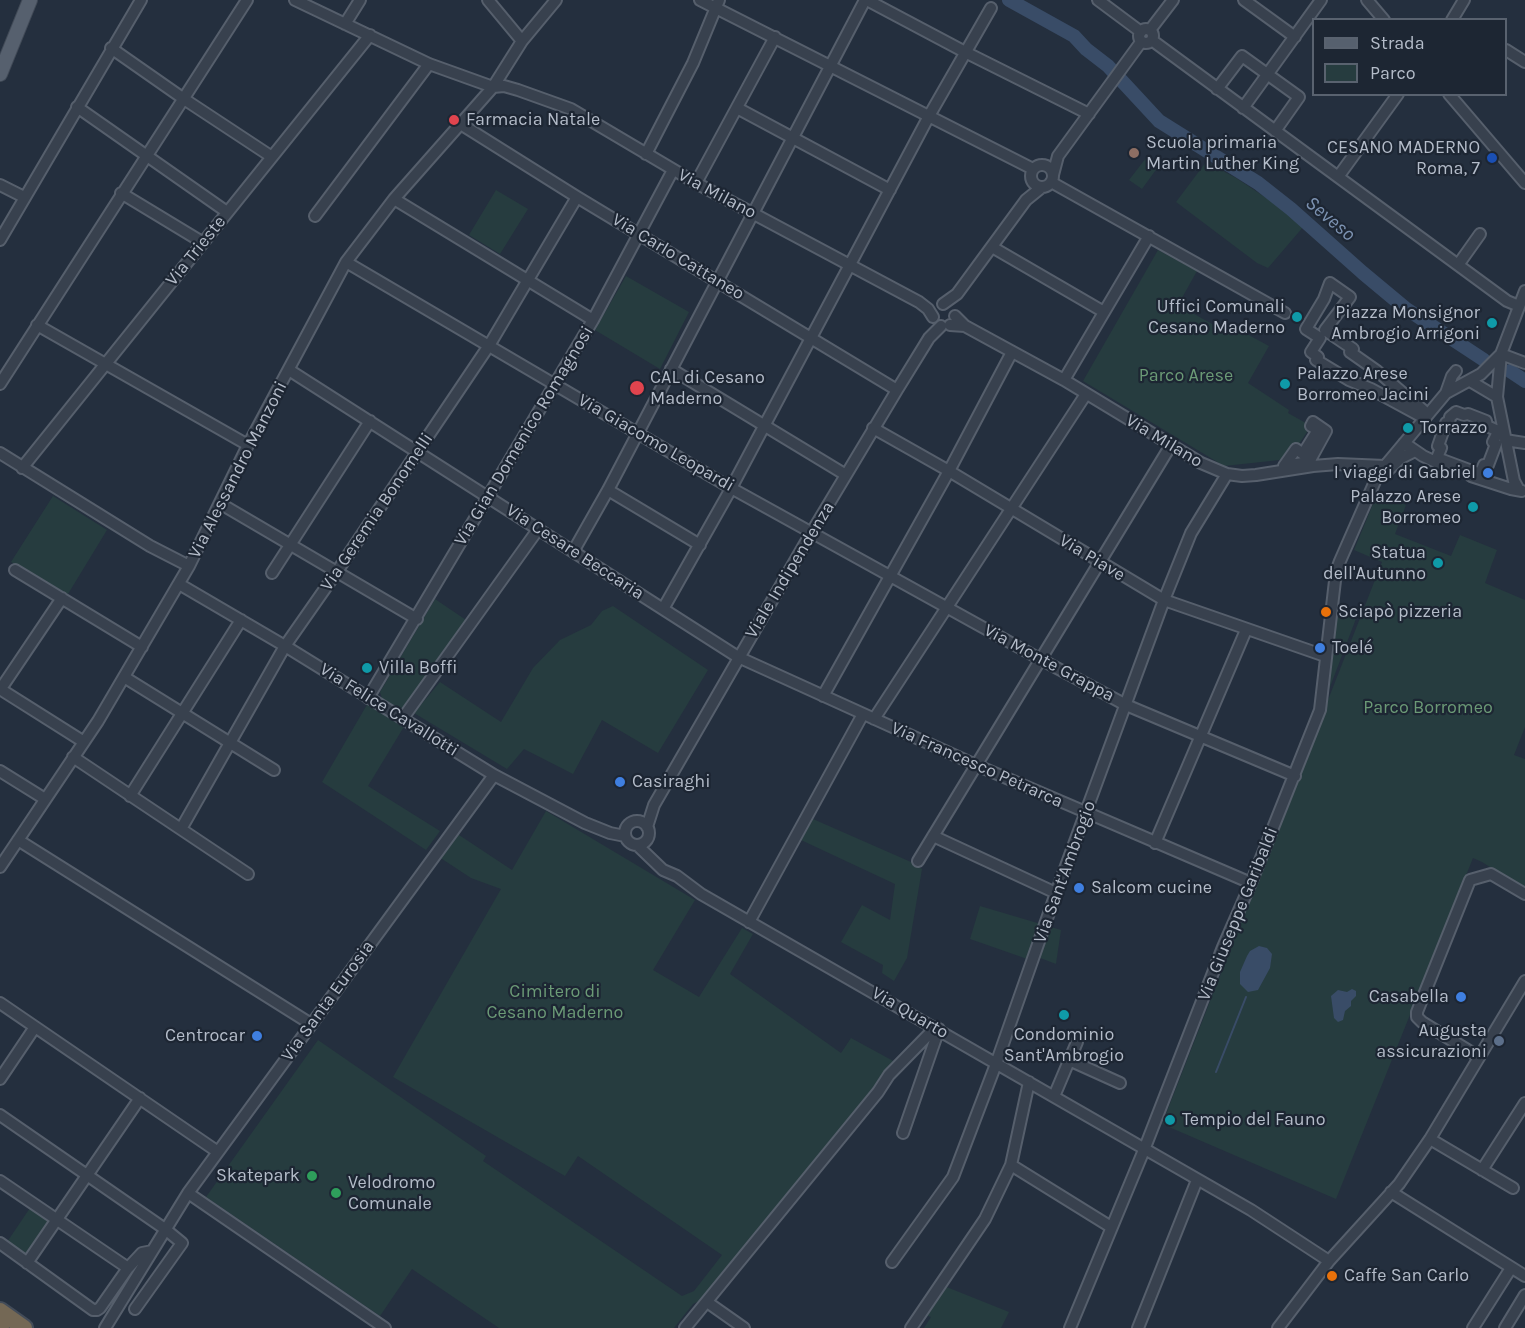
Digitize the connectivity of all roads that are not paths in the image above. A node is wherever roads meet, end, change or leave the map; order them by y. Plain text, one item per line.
1 (30, 0) edge
2 (141, 0) edge
3 (247, 0) edge
4 (295, 0) edge
5 (360, 0) edge
6 (556, 0) edge
7 (700, 0) edge
8 (866, 0) edge
9 (1098, 0) edge
10 (1173, 0) edge
11 (1245, 0) edge
12 (1321, 0) edge
13 (1367, 0) edge
14 (1464, 0) edge
15 (493, 2) edge
16 (717, 4) edge
17 (991, 8) dead end
18 (1382, 18) edge
19 (1455, 18) edge
20 (345, 24) junction
21 (370, 35) junction
22 (1146, 36) junction
23 (775, 37) junction
24 (1295, 37) junction
25 (522, 41) junction
26 (111, 48) junction
27 (1507, 51) edge
28 (965, 52) junction
29 (1525, 62) edge
30 (429, 64) junction
31 (831, 65) junction
32 (0, 74) edge
33 (1268, 74) junction
34 (493, 87) junction
35 (1217, 88) junction
36 (1397, 96) edge
37 (1451, 96) edge
38 (184, 99) junction
39 (77, 107) junction
40 (737, 108) junction
41 (1243, 108) junction
42 (1089, 114) junction
43 (929, 116) junction
44 (459, 123) junction
45 (1275, 131) junction
46 (794, 137) junction
47 (646, 154) junction
48 (146, 155) junction
49 (1058, 156) junction
50 (272, 157) junction
51 (673, 170) junction
52 (1035, 171) junction
53 (1338, 177) junction
54 (1049, 181) junction
55 (696, 183) junction
56 (1525, 183) edge
57 (0, 185) edge
58 (890, 190) junction
59 (121, 193) junction
60 (24, 197) junction
61 (577, 197) junction
62 (394, 199) junction
63 (1026, 200) junction
64 (227, 212) junction
65 (753, 214) junction
66 (315, 216) dead end
67 (639, 234) junction
68 (1480, 234) dead end
69 (1149, 236) junction
70 (0, 240) edge
71 (202, 242) junction
72 (992, 247) junction
73 (346, 262) junction
74 (1458, 265) junction
75 (851, 266) junction
76 (528, 280) junction
77 (718, 281) junction
78 (1525, 291) edge
79 (1519, 306) junction
80 (1104, 312) junction
81 (1285, 313) dead end
82 (944, 317) junction
83 (593, 320) junction
84 (37, 325) junction
85 (812, 338) junction
86 (490, 344) junction
87 (1012, 352) junction
88 (1501, 354) junction
89 (106, 363) junction
90 (1525, 363) edge
91 (671, 369) junction
92 (289, 370) junction
93 (1456, 371) dead end
94 (1064, 380) junction
95 (1470, 381) junction
96 (0, 384) edge
97 (555, 384) junction
98 (897, 390) junction
99 (1446, 393) junction
100 (1086, 394) junction
101 (1497, 397) junction
102 (1423, 410) joint
103 (370, 422) junction
104 (765, 424) junction
105 (873, 428) junction
106 (1323, 429) joint
107 (638, 431) junction
108 (1505, 440) junction
109 (1404, 443) junction
110 (1525, 443) edge
111 (248, 445) junction
112 (1171, 446) junction
113 (1415, 451) junction
114 (418, 452) junction
115 (0, 453) edge
116 (1437, 458) joint
117 (1385, 466) junction
118 (22, 468) junction
119 (949, 471) junction
120 (1227, 474) junction
121 (846, 475) junction
122 (731, 488) junction
123 (1517, 488) edge
124 (608, 490) junction
125 (1371, 491) junction
126 (488, 497) junction
127 (221, 504) junction
128 (1010, 509) junction
129 (539, 528) junction
130 (811, 533) junction
131 (290, 545) junction
132 (700, 545) junction
133 (574, 550) junction
134 (1101, 563) junction
135 (189, 566) junction
136 (15, 570) dead end
137 (272, 573) dead end
138 (336, 573) junction
139 (890, 575) junction
140 (179, 584) junction
141 (62, 598) junction
142 (1164, 600) junction
143 (946, 607) junction
144 (663, 609) junction
145 (417, 619) junction
146 (241, 620) junction
147 (1246, 630) junction
148 (285, 646) junction
149 (142, 647) junction
150 (1325, 656) junction
151 (738, 657) junction
152 (1040, 659) junction
153 (124, 677) junction
154 (0, 689) edge
155 (823, 696) junction
156 (368, 698) junction
157 (1126, 705) junction
158 (182, 712) junction
159 (863, 714) junction
160 (403, 718) junction
161 (874, 719) junction
162 (1201, 736) junction
163 (84, 742) junction
164 (229, 743) junction
165 (73, 757) junction
166 (976, 765) junction
167 (274, 770) dead end
168 (0, 771) edge
169 (494, 775) junction
170 (1294, 776) junction
171 (130, 796) junction
172 (45, 800) junction
173 (1086, 814) junction
174 (181, 829) junction
175 (637, 832) junction
176 (933, 836) junction
177 (18, 840) junction
178 (1155, 843) junction
179 (918, 861) dead end
180 (0, 867) edge
181 (248, 874) dead end
182 (1251, 883) junction
183 (1056, 893) junction
184 (1525, 894) edge
185 (749, 922) junction
186 (1525, 981) edge
187 (0, 1003) edge
188 (311, 1024) junction
189 (35, 1027) junction
190 (938, 1028) junction
191 (1077, 1042) dead end
192 (1479, 1057) junction
193 (1070, 1060) junction
194 (996, 1064) junction
195 (0, 1079) edge
196 (1029, 1082) junction
197 (1120, 1083) dead end
198 (1055, 1094) dead end
199 (140, 1098) junction
200 (1525, 1103) edge
201 (0, 1115) edge
202 (903, 1133) dead end
203 (1430, 1139) junction
204 (1144, 1150) junction
205 (218, 1152) junction
206 (1011, 1166) junction
207 (1482, 1170) junction
208 (88, 1175) junction
209 (1197, 1180) junction
210 (0, 1181) edge
211 (1513, 1188) dead end
212 (1391, 1192) junction
213 (188, 1193) junction
214 (57, 1219) junction
215 (1111, 1227) junction
216 (165, 1229) junction
217 (0, 1243) edge
218 (152, 1251) junction
219 (1329, 1261) junction
220 (892, 1262) dead end
221 (27, 1263) junction
222 (128, 1268) junction
223 (1511, 1268) junction
224 (1525, 1276) edge
225 (1525, 1295) edge
226 (707, 1302) junction
227 (135, 1309) dead end
228 (0, 1311) edge
229 (731, 1324) edge
230 (24, 1328) edge
231 (105, 1328) edge
232 (385, 1328) edge
233 (686, 1328) edge
234 (744, 1328) edge
235 (911, 1328) edge
236 (1070, 1328) edge
237 (1138, 1328) edge
238 (1278, 1328) edge
239 (1473, 1328) edge
240 (1505, 1328) edge

1 - 32 main road
2 - 26 street
3 - 38 street
4 - 20 street, Via Milano
5 - 20 street
6 - 25 street, Via Alessandro Manzoni
7 - 16 street
8 - 28 street
8 - 31 street
9 - 22 street
10 - 22 street
11 - 24 street
12 - 24 street
13 - 18 street
14 - 19 street
15 - 25 street
16 - 23 street
16 - 47 street
17 - 28 street
20 - 21 street, Via Milano
21 - 30 street, Via Milano
21 - 50 street, Via Trieste
22 - 35 street
22 - 42 street
23 - 31 street
23 - 40 street
24 - 33 street
25 - 34 street, Via Alessandro Manzoni
26 - 38 street
26 - 39 street
27 - 29 street
28 - 42 street
28 - 43 street
30 - 34 street, Via Milano
30 - 66 street
31 - 43 street
31 - 46 street
33 - 35 street
33 - 41 street
33 - 45 street
34 - 44 street, Via Alessandro Manzoni
34 - 47 street, Via Milano
35 - 41 street
36 - 53 street
37 - 56 street
38 - 48 street
38 - 50 street
39 - 48 street
39 - 60 street
40 - 46 street
40 - 55 street
41 - 45 street
42 - 49 street
43 - 52 street
43 - 58 street
44 - 61 street, Via Carlo Cattaneo
44 - 62 street, Via Alessandro Manzoni
45 - 53 street
46 - 58 street
46 - 65 street
47 - 51 street, Via Milano
48 - 59 street
48 - 64 street
49 - 52 street
49 - 54 street
50 - 64 street, Via Trieste
51 - 55 street, Via Milano
51 - 67 street, Via Gian Domenico Romagnosi
52 - 54 street
52 - 54 street
52 - 63 street
53 - 74 street
54 - 63 street
54 - 69 street
55 - 65 street, Via Milano
57 - 60 street
58 - 75 street
59 - 71 street
59 - 84 street
60 - 70 street
61 - 67 street, Via Carlo Cattaneo
61 - 76 street, Via Geremia Bonomelli
62 - 73 street, Via Alessandro Manzoni
62 - 76 street
63 - 72 street
64 - 71 street, Via Trieste
65 - 75 street, Via Milano
65 - 77 street
67 - 77 street, Via Carlo Cattaneo
67 - 83 street, Via Gian Domenico Romagnosi
68 - 74 street
69 - 80 street
69 - 81 street
71 - 89 street, Via Trieste
72 - 80 street
72 - 82 street
73 - 86 street, Via Giacomo Leopardi
73 - 92 street, Via Alessandro Manzoni
74 - 79 street
75 - 82 street, Via Milano
75 - 85 street
76 - 83 street
76 - 86 street, Via Geremia Bonomelli
77 - 85 street, Via Carlo Cattaneo
77 - 91 street
78 - 79 street
79 - 88 street
80 - 94 street
82 - 87 street, Via Milano
82 - 98 street, Viale Indipendenza
83 - 97 street, Via Gian Domenico Romagnosi
84 - 89 street
84 - 96 street
85 - 98 street, Via Carlo Cattaneo
85 - 104 street
86 - 97 street, Via Giacomo Leopardi
86 - 114 street, Via Geremia Bonomelli
87 - 94 street, Via Milano
87 - 119 street
88 - 90 street
88 - 95 street
88 - 101 street
89 - 111 street
89 - 118 street, Via Trieste
91 - 104 street
91 - 107 street
92 - 103 street, Via Cesare Beccaria
92 - 111 street, Via Alessandro Manzoni
93 - 99 street
94 - 100 street, Via Milano
95 - 99 street
95 - 101 street
97 - 107 street, Via Giacomo Leopardi
97 - 126 street, Via Gian Domenico Romagnosi
98 - 105 street, Viale Indipendenza
99 - 109 street, Via Giuseppe Garibaldi
100 - 112 street, Via Milano
100 - 128 street
101 - 108 street
102 - 102 street
103 - 114 street, Via Cesare Beccaria
103 - 131 street
104 - 121 street
104 - 122 street
105 - 119 street, Via Piave
105 - 121 street, Viale Indipendenza
106 - 106 street
107 - 122 street, Via Giacomo Leopardi
107 - 124 street
108 - 110 street
108 - 123 street
109 - 113 street
109 - 117 street, Via Giuseppe Garibaldi
111 - 127 street, Via Alessandro Manzoni
112 - 120 street, Via Milano
112 - 134 street
113 - 123 street
113 - 125 street, Via Giuseppe Garibaldi
114 - 126 street, Via Cesare Beccaria
114 - 138 street, Via Geremia Bonomelli
115 - 118 street
116 - 116 street
117 - 120 street, Via Milano
117 - 125 street, Via Giuseppe Garibaldi
118 - 135 street
119 - 128 street, Via Piave
119 - 139 street
120 - 142 street, Via Sant'Ambrogio
121 - 130 street, Viale Indipendenza
122 - 130 street, Via Giacomo Leopardi
122 - 132 street
124 - 132 street
124 - 133 street
125 - 150 street, Via Giuseppe Garibaldi
126 - 129 street, Via Cesare Beccaria
126 - 145 street, Via Gian Domenico Romagnosi
127 - 131 street
127 - 135 street, Via Alessandro Manzoni
128 - 134 street, Via Piave
128 - 143 street
129 - 133 street, Via Cesare Beccaria
129 - 160 street
130 - 139 street, Via Monte Grappa
130 - 151 street, Viale Indipendenza
131 - 137 street
131 - 138 street
132 - 144 street
133 - 144 street, Via Cesare Beccaria
134 - 142 street, Via Piave
134 - 152 street
135 - 140 street, Via Alessandro Manzoni
136 - 141 street
138 - 145 street
138 - 148 street, Via Geremia Bonomelli
139 - 143 street, Via Monte Grappa
139 - 155 street
140 - 146 street, Via Felice Cavallotti
140 - 149 street, Via Alessandro Manzoni
141 - 149 street
141 - 154 street
142 - 147 street, Via Piave
142 - 157 street, Via Sant'Ambrogio
143 - 152 street, Via Monte Grappa
143 - 161 street
144 - 151 street, Via Cesare Beccaria
145 - 156 street, Via Gian Domenico Romagnosi
146 - 148 street, Via Felice Cavallotti
146 - 158 street
147 - 150 street, Via Piave
147 - 162 street
148 - 156 street, Via Felice Cavallotti
148 - 164 street, Via Geremia Bonomelli
149 - 153 street, Via Alessandro Manzoni
150 - 170 street, Via Giuseppe Garibaldi
151 - 155 street, Via Francesco Petrarca
151 - 175 street, Viale Indipendenza
152 - 157 street, Via Monte Grappa
152 - 166 street
153 - 158 street
153 - 163 street, Via Alessandro Manzoni
154 - 163 street
155 - 159 street, Via Francesco Petrarca
156 - 160 street, Via Felice Cavallotti
157 - 162 street, Via Monte Grappa
157 - 173 street, Via Sant'Ambrogio
158 - 164 street
158 - 171 street
159 - 161 street, Via Francesco Petrarca
159 - 185 street
160 - 169 street, Via Felice Cavallotti
161 - 166 street, Via Francesco Petrarca
162 - 170 street, Via Monte Grappa
162 - 178 street
163 - 165 street, Via Alessandro Manzoni
164 - 167 street
164 - 174 street, Via Geremia Bonomelli
165 - 171 street
165 - 172 street, Via Alessandro Manzoni
166 - 173 street, Via Francesco Petrarca
166 - 176 street
168 - 172 street
169 - 175 street, Via Felice Cavallotti
169 - 188 street, Via Santa Eurosia
170 - 182 street, Via Giuseppe Garibaldi
171 - 174 street
172 - 177 street, Via Alessandro Manzoni
173 - 178 street, Via Francesco Petrarca
173 - 183 street, Via Sant'Ambrogio
174 - 181 street
175 - 185 street, Via Quarto
176 - 179 street
176 - 183 street
177 - 180 street, Via Alessandro Manzoni
177 - 188 street
178 - 182 street, Via Francesco Petrarca
182 - 204 street, Via Giuseppe Garibaldi
183 - 194 street, Via Sant'Ambrogio
184 - 192 street
185 - 190 street, Via Quarto
186 - 192 street
187 - 189 street
188 - 205 street, Via Santa Eurosia
189 - 195 street
189 - 199 street
190 - 194 street, Via Quarto
190 - 202 street
190 - 226 street
191 - 193 street
192 - 203 street
193 - 197 street
193 - 198 street
194 - 196 street, Via Quarto
194 - 220 street, Via Sant'Ambrogio
196 - 204 street, Via Quarto
196 - 206 street
199 - 205 street
199 - 208 street
200 - 207 street
201 - 208 street
203 - 207 street
203 - 212 street
204 - 209 street, Via Quarto
204 - 215 street, Via Giuseppe Garibaldi
205 - 213 street, Via Santa Eurosia
206 - 215 street
206 - 235 street
207 - 211 street
208 - 214 street
208 - 216 street
209 - 219 street, Via Quarto
209 - 237 street
210 - 214 street
212 - 219 street
212 - 223 street
213 - 216 street, Via Santa Eurosia
213 - 232 street
214 - 221 street
214 - 222 street
215 - 236 street, Via Giuseppe Garibaldi
216 - 218 street, Via Santa Eurosia
216 - 227 street
217 - 221 street
218 - 222 street, Via Santa Eurosia
218 - 231 street, Via Santa Eurosia
219 - 238 street
221 - 222 street, Via Santa Eurosia
223 - 224 street
223 - 239 street
225 - 240 street
226 - 229 street
226 - 233 street
228 - 230 highway
229 - 234 street

